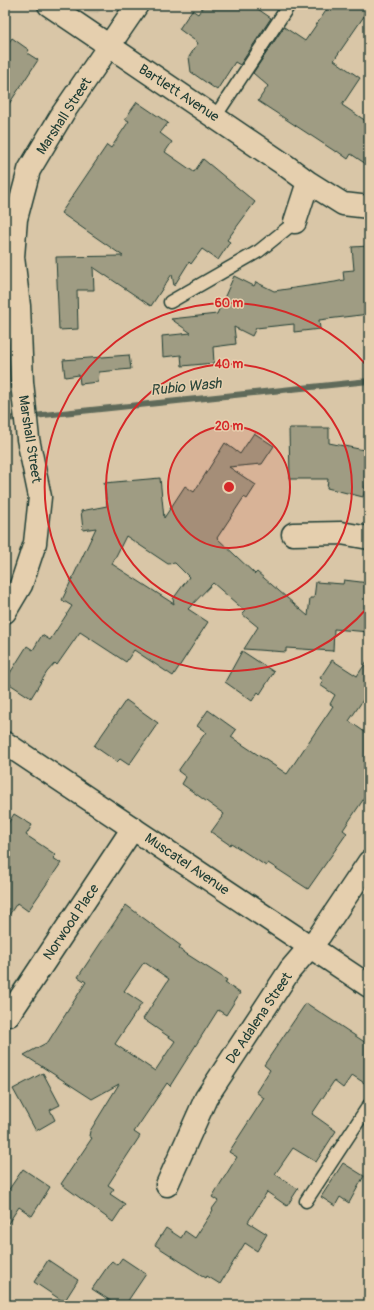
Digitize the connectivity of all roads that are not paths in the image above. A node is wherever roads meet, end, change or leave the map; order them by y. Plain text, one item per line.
1 (49, 5) edge
2 (137, 5) edge
3 (289, 5) edge
4 (110, 46) junction
5 (215, 117) junction
6 (308, 182) junction
7 (369, 206) edge
8 (295, 222) joint
9 (9, 257) edge
10 (170, 302) dead end
11 (293, 534) dead end
12 (369, 538) edge
13 (5, 612) edge
14 (5, 743) edge
15 (133, 828) junction
16 (369, 862) edge
17 (310, 946) junction
18 (369, 986) edge
19 (9, 1015) dead end
20 (369, 1105) edge
21 (167, 1185) dead end
22 (306, 1201) dead end

1 - 4 street, Bartlett Avenue
2 - 4 street, Marshall Street
3 - 5 lane
4 - 5 street, Bartlett Avenue
4 - 9 street, Marshall Street
5 - 6 street, Bartlett Avenue
6 - 7 street, Bartlett Avenue
6 - 8 street
8 - 10 lane
9 - 13 street, Marshall Street
11 - 12 street
14 - 15 street, Muscatel Avenue
15 - 17 street, Muscatel Avenue
15 - 19 street, Norwood Place
16 - 17 street, De Adalena Street
17 - 18 street, Muscatel Avenue
17 - 21 street, De Adalena Street
20 - 22 lane

